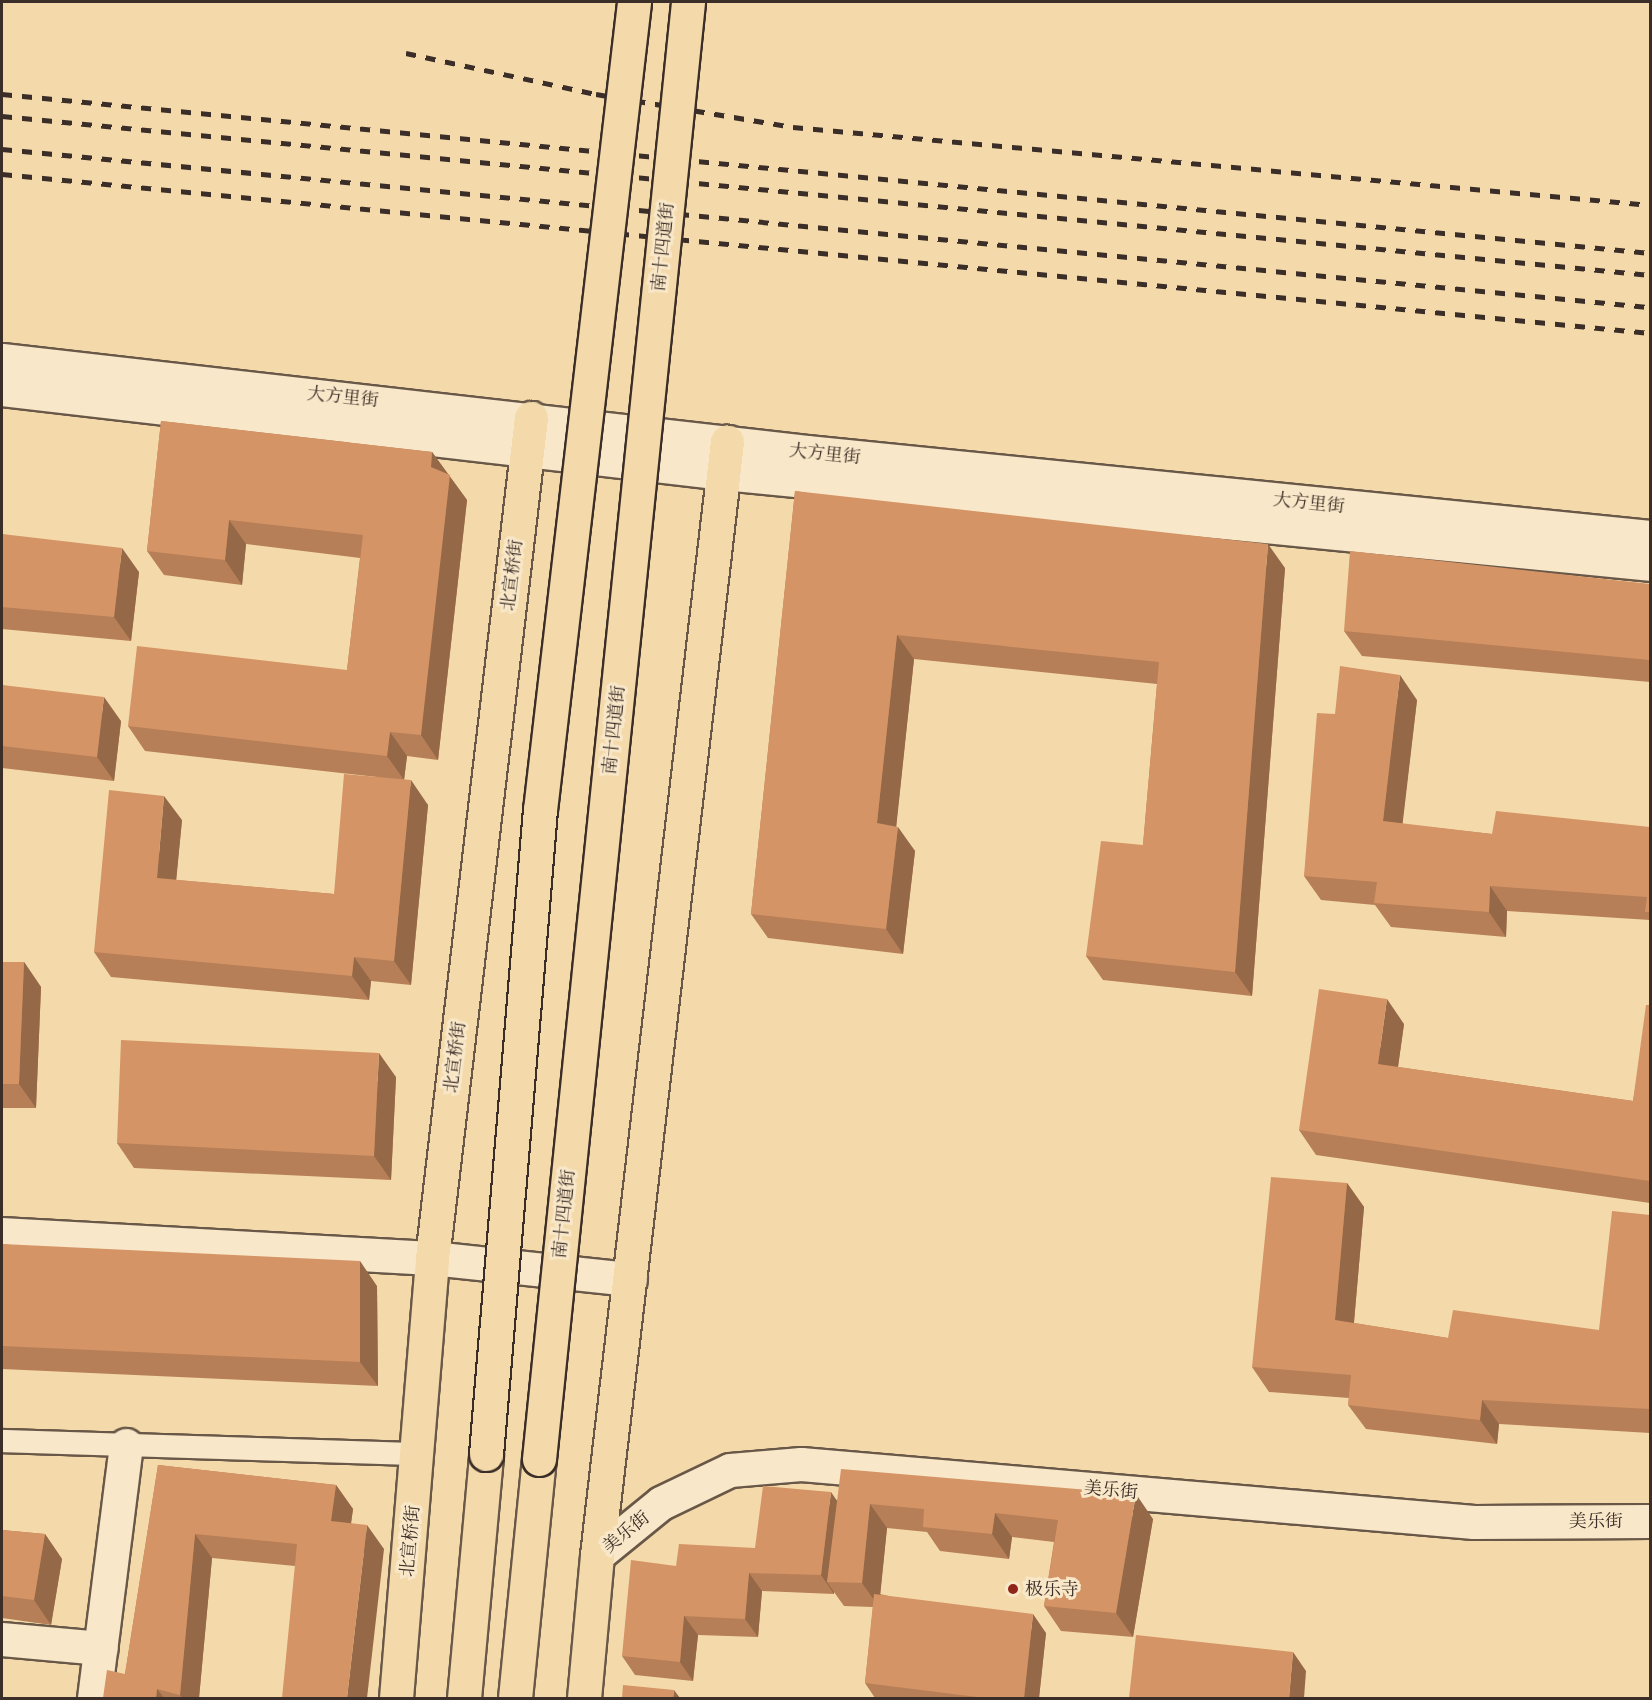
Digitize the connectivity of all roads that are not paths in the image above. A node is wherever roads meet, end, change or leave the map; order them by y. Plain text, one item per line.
1 (634, 2) edge
2 (688, 2) edge
3 (2, 360) edge
4 (2, 389) edge
5 (529, 433) junction
6 (725, 458) junction
7 (1650, 537) edge
8 (1650, 564) edge
9 (2, 1234) edge
10 (432, 1258) junction
11 (630, 1279) junction
12 (2, 1442) edge
13 (126, 1445) junction
14 (418, 1454) junction
15 (1650, 1521) edge
16 (597, 1555) junction
17 (2, 1639) edge
18 (101, 1648) junction
19 (94, 1698) edge
20 (396, 1698) edge
21 (464, 1698) edge
22 (515, 1698) edge
23 (585, 1698) edge

1 - 21 main road, bridge
2 - 22 main road, 南十四道街, bridge
3 - 5 main road, 大方里街
4 - 5 main road, 大方里街
5 - 6 main road, 大方里街
5 - 10 main road, 北宣桥街
6 - 7 main road, 大方里街
6 - 8 main road, 大方里街
6 - 11 main road
9 - 10 main road
10 - 11 main road
10 - 14 main road, 北宣桥街
11 - 16 main road
12 - 13 lane
13 - 14 lane
13 - 18 main road
14 - 20 main road, 北宣桥街
15 - 16 main road, 美乐街
16 - 23 main road
17 - 18 main road
18 - 19 main road

